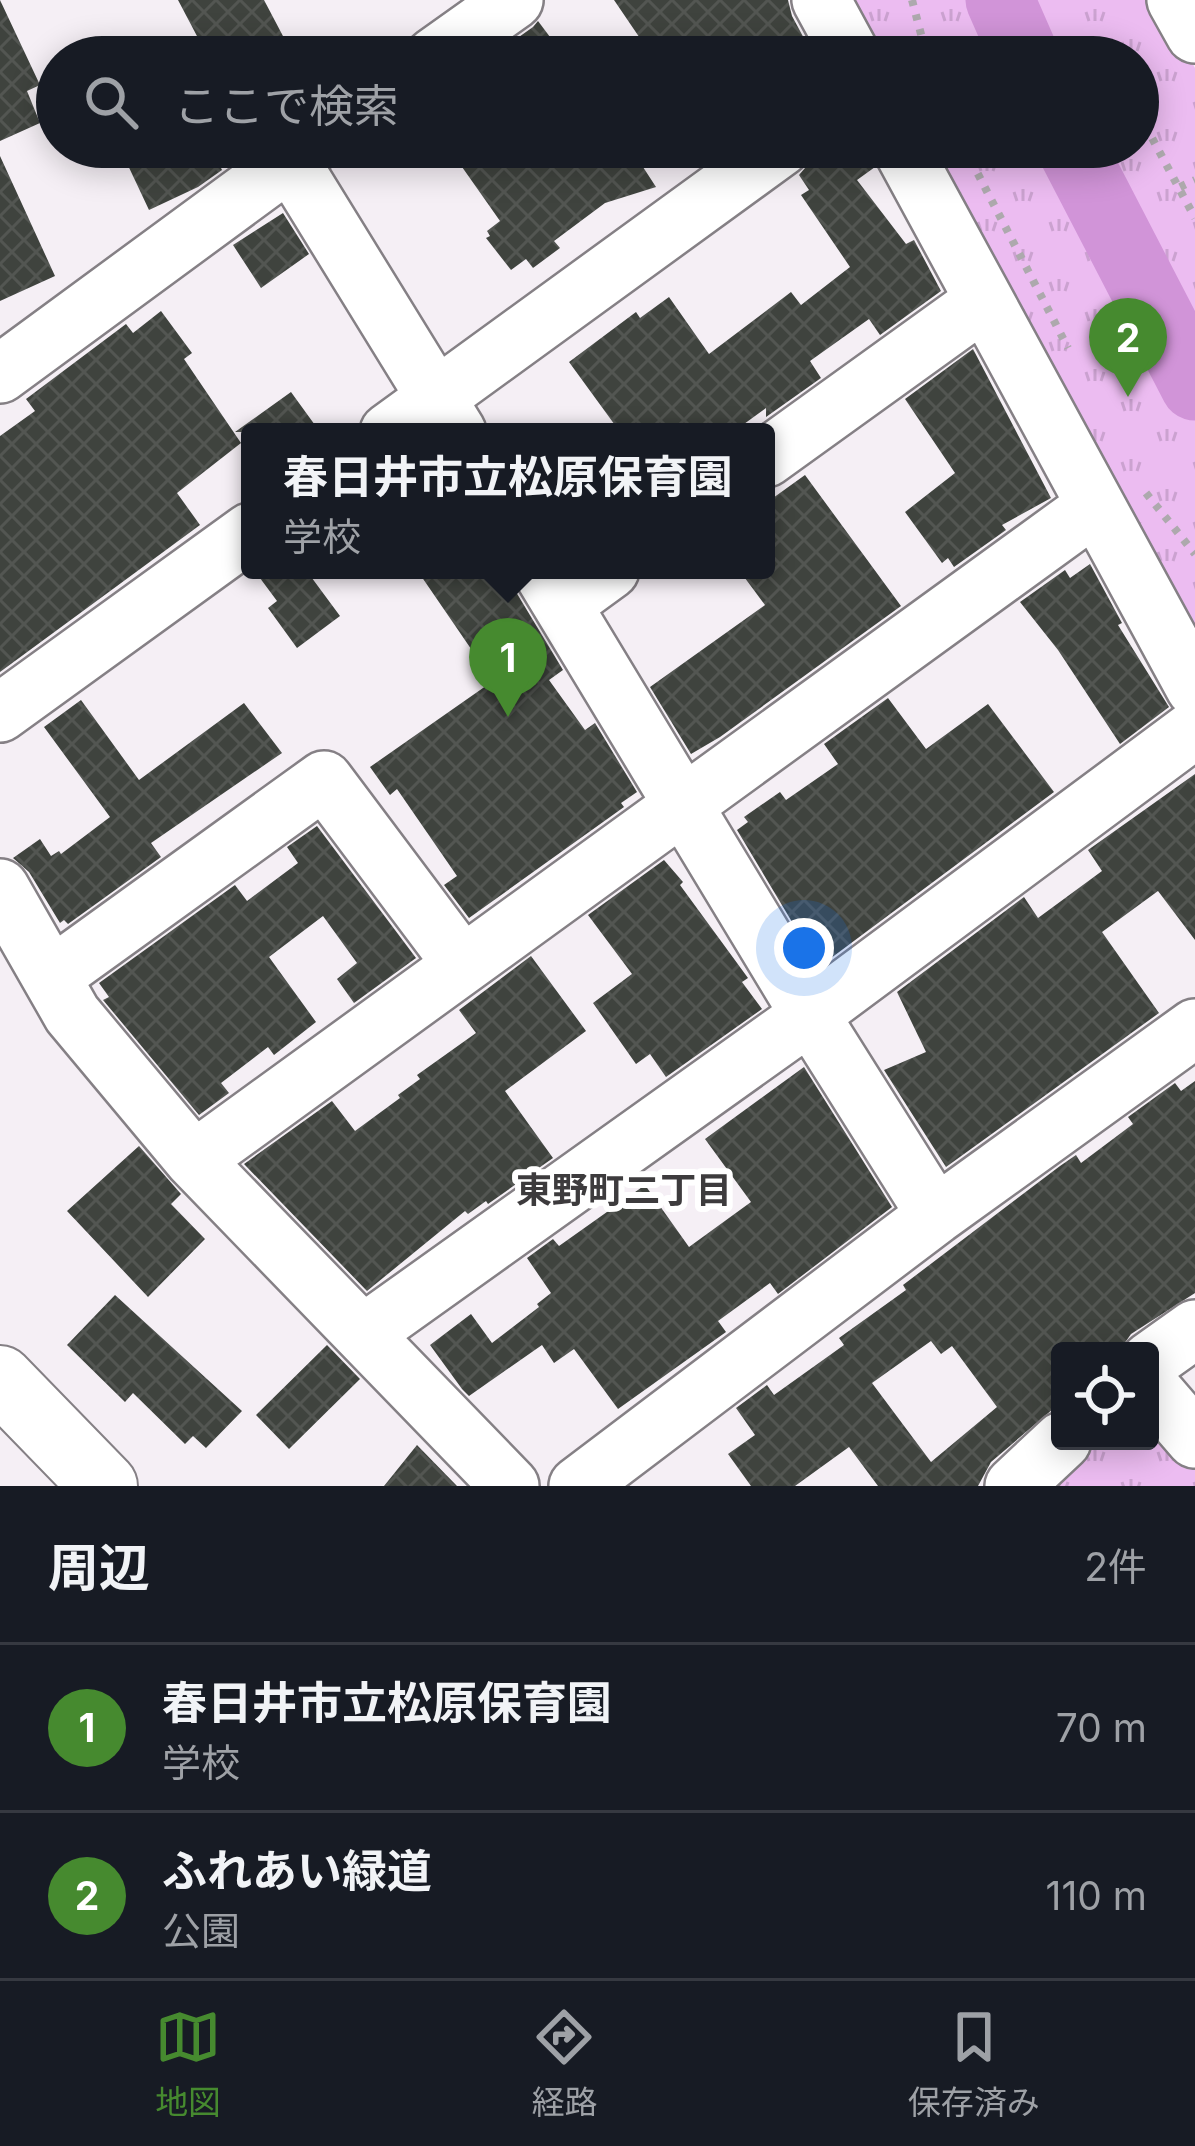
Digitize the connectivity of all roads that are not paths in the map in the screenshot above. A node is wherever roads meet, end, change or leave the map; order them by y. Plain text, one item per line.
1 (821, 0) edge
2 (1176, 0) edge
3 (485, 8) edge
4 (1195, 34) edge
5 (456, 36) edge
6 (841, 36) edge
7 (281, 168) edge
8 (308, 168) edge
9 (755, 168) edge
10 (912, 168) edge
11 (984, 301) junction
12 (0, 374) edge
13 (446, 415) edge
14 (775, 452) edge
15 (1117, 497) junction
16 (241, 538) edge
17 (552, 587) edge
18 (1195, 688) edge
19 (0, 712) edge
20 (1195, 729) edge
21 (683, 805) junction
22 (0, 888) edge
23 (462, 964) junction
24 (51, 977) junction
25 (810, 1015) junction
26 (1195, 1028) edge
27 (194, 1160) junction
28 (936, 1215) junction
29 (1195, 1329) edge
30 (363, 1334) junction
31 (1159, 1354) edge
32 (0, 1379) edge
33 (1159, 1397) edge
34 (1195, 1439) edge
35 (1052, 1450) edge
36 (104, 1486) edge
37 (510, 1486) edge
38 (578, 1486) edge
39 (1014, 1486) edge

1 - 6 street
2 - 4 street
3 - 5 street
7 - 12 street
8 - 13 street
9 - 13 street
10 - 11 street
11 - 14 street
11 - 15 street
15 - 18 street
15 - 21 street
16 - 19 street
17 - 21 street
20 - 25 street
21 - 23 street
21 - 25 street
22 - 24 street
23 - 24 street
23 - 27 street
24 - 27 street
25 - 28 street
25 - 30 street
26 - 28 street
27 - 30 street
28 - 38 street
29 - 31 street
30 - 37 street
32 - 36 main road
33 - 34 street
35 - 39 street

